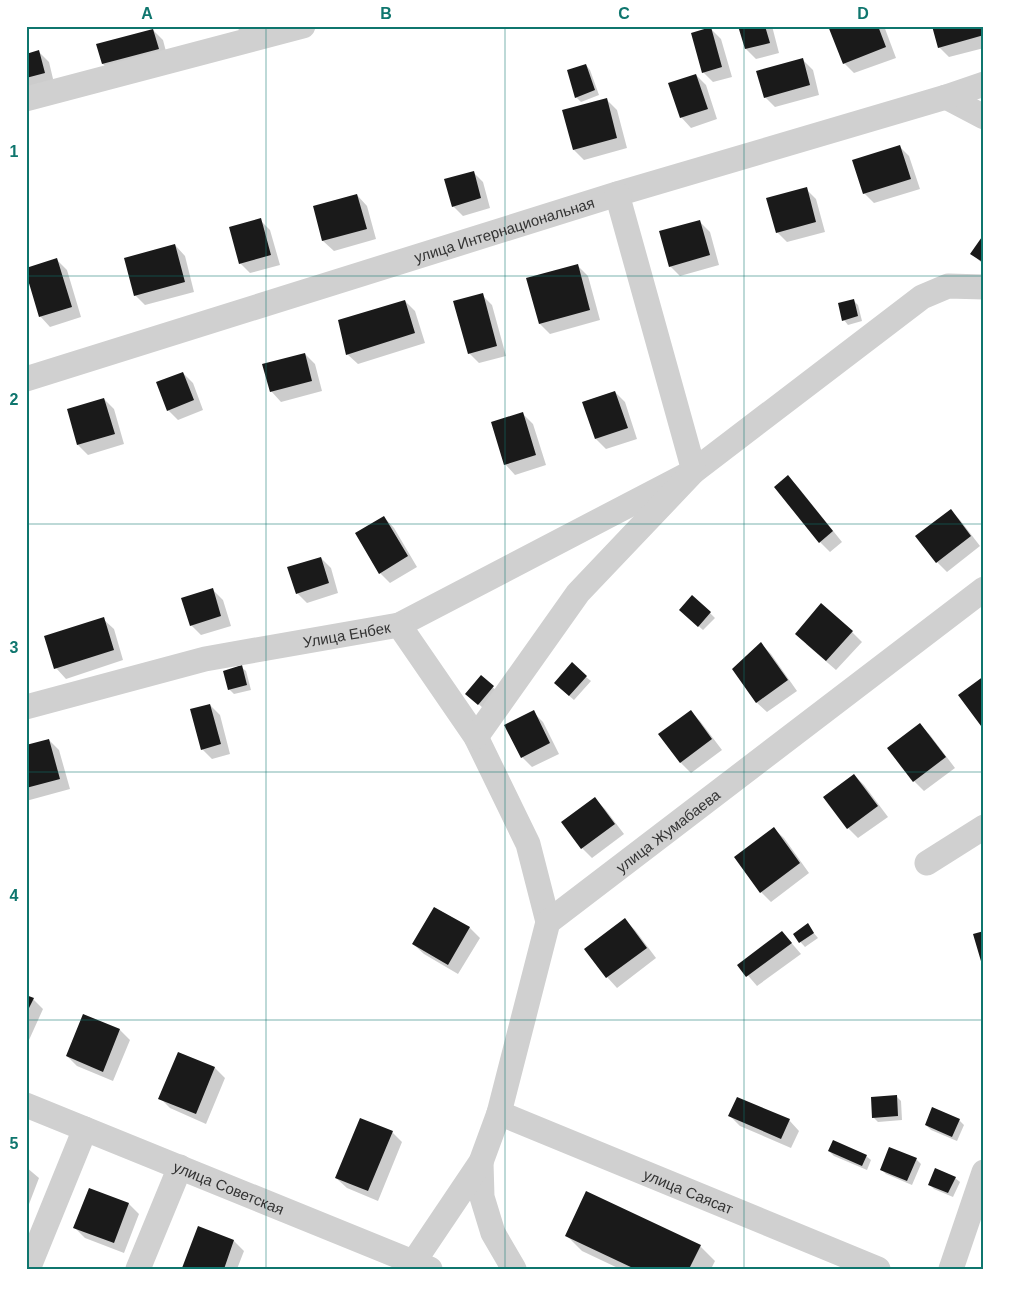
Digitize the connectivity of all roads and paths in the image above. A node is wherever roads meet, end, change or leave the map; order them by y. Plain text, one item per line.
1 (303, 26) edge
2 (984, 84) edge
3 (946, 97) junction
4 (26, 99) edge
5 (984, 117) edge
6 (617, 194) junction
7 (984, 287) edge
8 (26, 380) edge
9 (694, 471) junction
10 (982, 595) edge
11 (399, 625) junction
12 (26, 707) edge
13 (476, 738) junction
14 (984, 827) edge
15 (927, 863) dead end
16 (548, 922) junction
17 (26, 1105) edge
18 (499, 1113) junction
19 (85, 1129) junction
20 (481, 1162) junction
21 (180, 1167) junction
22 (984, 1172) edge
23 (418, 1266) edge
24 (28, 1269) edge
25 (138, 1269) edge
26 (514, 1269) edge
27 (878, 1269) edge
28 (951, 1269) edge

1 - 4 street
2 - 3 street, улица Интернациональная
3 - 5 street
3 - 6 street, улица Интернациональная
6 - 8 street, улица Интернациональная
6 - 9 street
7 - 9 street
9 - 11 street
9 - 13 street
10 - 16 street, улица Жумабаева
11 - 12 street, Улица Енбек
11 - 13 street, Улица Енбек
13 - 16 street, Улица Енбек
14 - 15 street
16 - 18 street
17 - 19 street, улица Советская
18 - 20 street
18 - 27 street, улица Саясат
19 - 21 street, улица Советская
19 - 24 street
20 - 23 street
20 - 26 street
21 - 23 street, улица Советская
21 - 25 street
22 - 28 street

